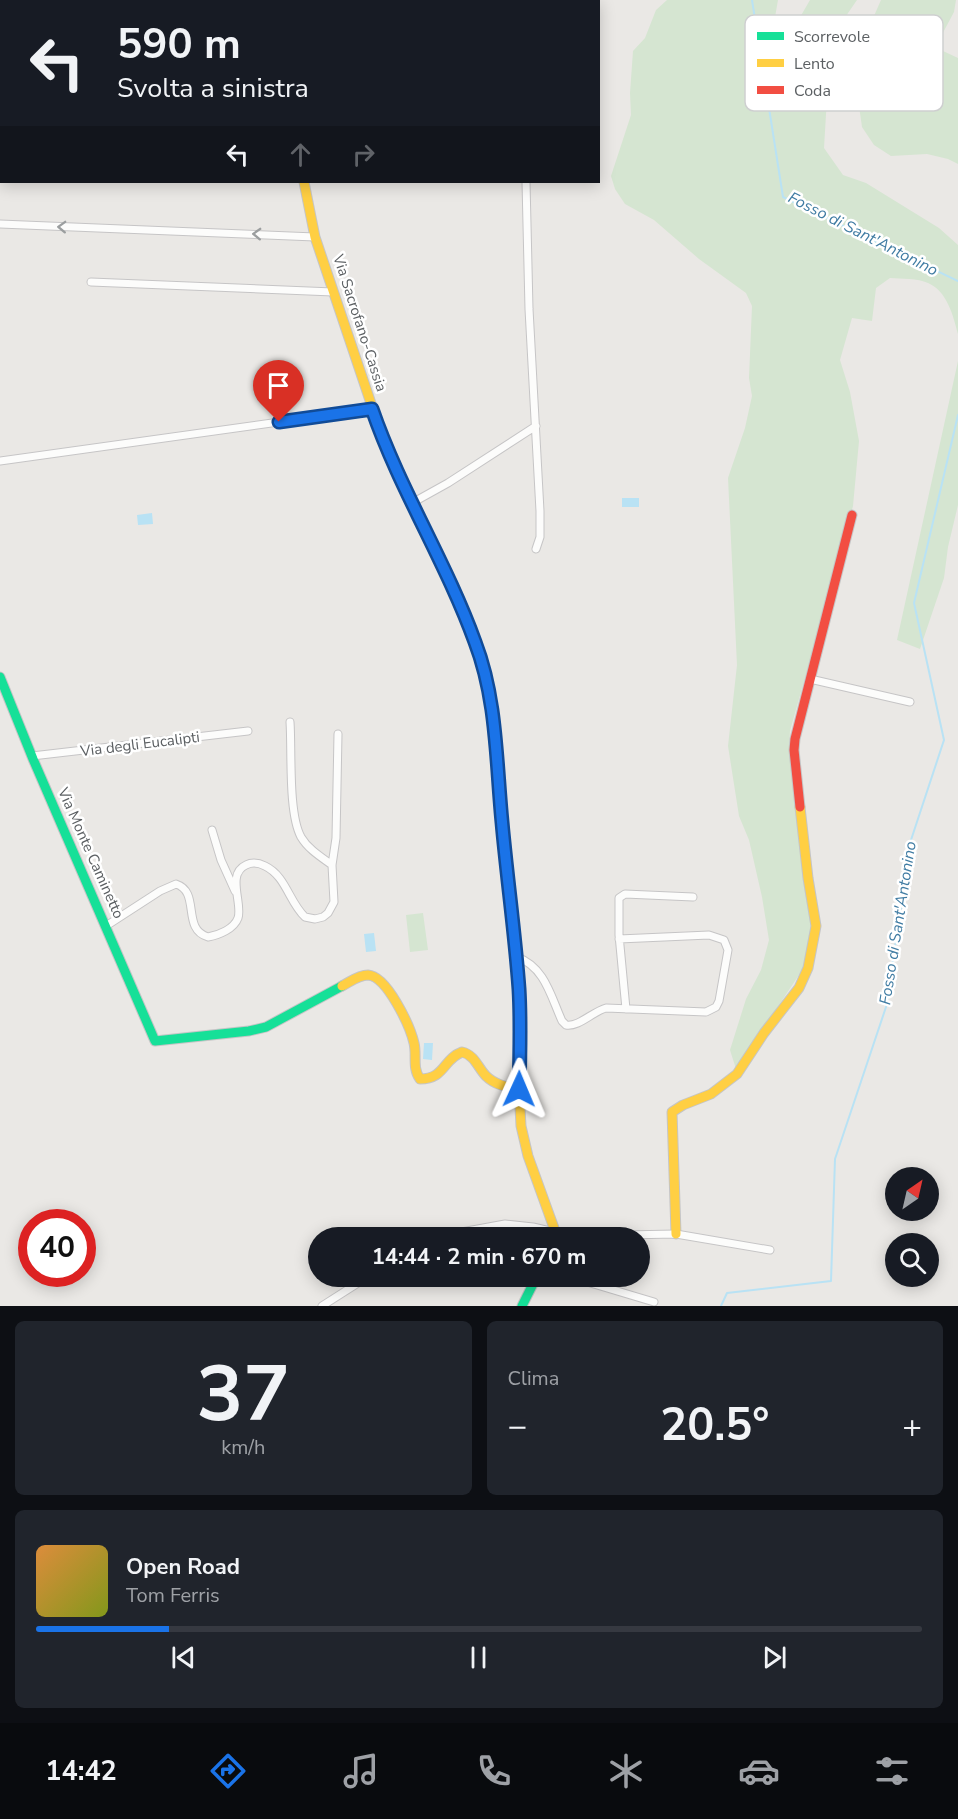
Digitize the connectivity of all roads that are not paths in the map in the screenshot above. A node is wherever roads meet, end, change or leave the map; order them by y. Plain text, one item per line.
1 (304, 183) edge
2 (526, 183) edge
3 (0, 224) edge
4 (315, 237) junction
5 (91, 282) dead end
6 (333, 292) junction
7 (372, 409) junction
8 (536, 426) junction
9 (0, 461) edge
10 (412, 503) junction
11 (852, 515) dead end
12 (536, 549) dead end
13 (0, 677) edge
14 (810, 679) junction
15 (910, 702) dead end
16 (290, 722) dead end
17 (248, 731) dead end
18 (338, 734) dead end
19 (32, 756) junction
20 (212, 830) dead end
21 (332, 865) junction
22 (236, 893) junction
23 (693, 897) dead end
24 (106, 926) junction
25 (619, 939) junction
26 (517, 957) junction
27 (626, 1009) junction
28 (519, 1089) junction
29 (489, 1227) edge
30 (533, 1227) edge
31 (551, 1227) edge
32 (650, 1234) edge
33 (676, 1234) junction
34 (770, 1250) dead end
35 (352, 1287) edge
36 (532, 1287) edge
37 (604, 1287) edge
38 (654, 1302) dead end
39 (523, 1304) edge
40 (322, 1306) edge

1 - 4 street, Via Sacrofano-Cassia
2 - 8 street
4 -> 3 street
4 - 6 street, Via Sacrofano-Cassia
5 - 6 street
6 - 7 street, Via Sacrofano-Cassia
7 - 9 street
7 - 10 street, Via Sacrofano-Cassia
8 - 10 street
8 - 12 street
10 - 26 street, Via Sacrofano-Cassia
11 - 14 street
13 - 19 street, Via Monte Caminetto
14 - 15 street
14 - 33 street
16 - 21 street
17 - 19 street, Via degli Eucalipti
18 - 21 street
19 - 24 street, Via Monte Caminetto
20 - 22 street
21 - 22 street
22 - 24 street
23 - 25 street
24 - 28 street, Via Monte Caminetto
25 - 27 street
25 - 27 street
26 - 27 street
26 - 28 street, Via Sacrofano-Cassia
28 - 31 street, Via Sacrofano-Cassia
29 - 30 street
32 - 33 street
33 - 34 street
35 - 40 street
36 - 39 street
37 - 38 street

